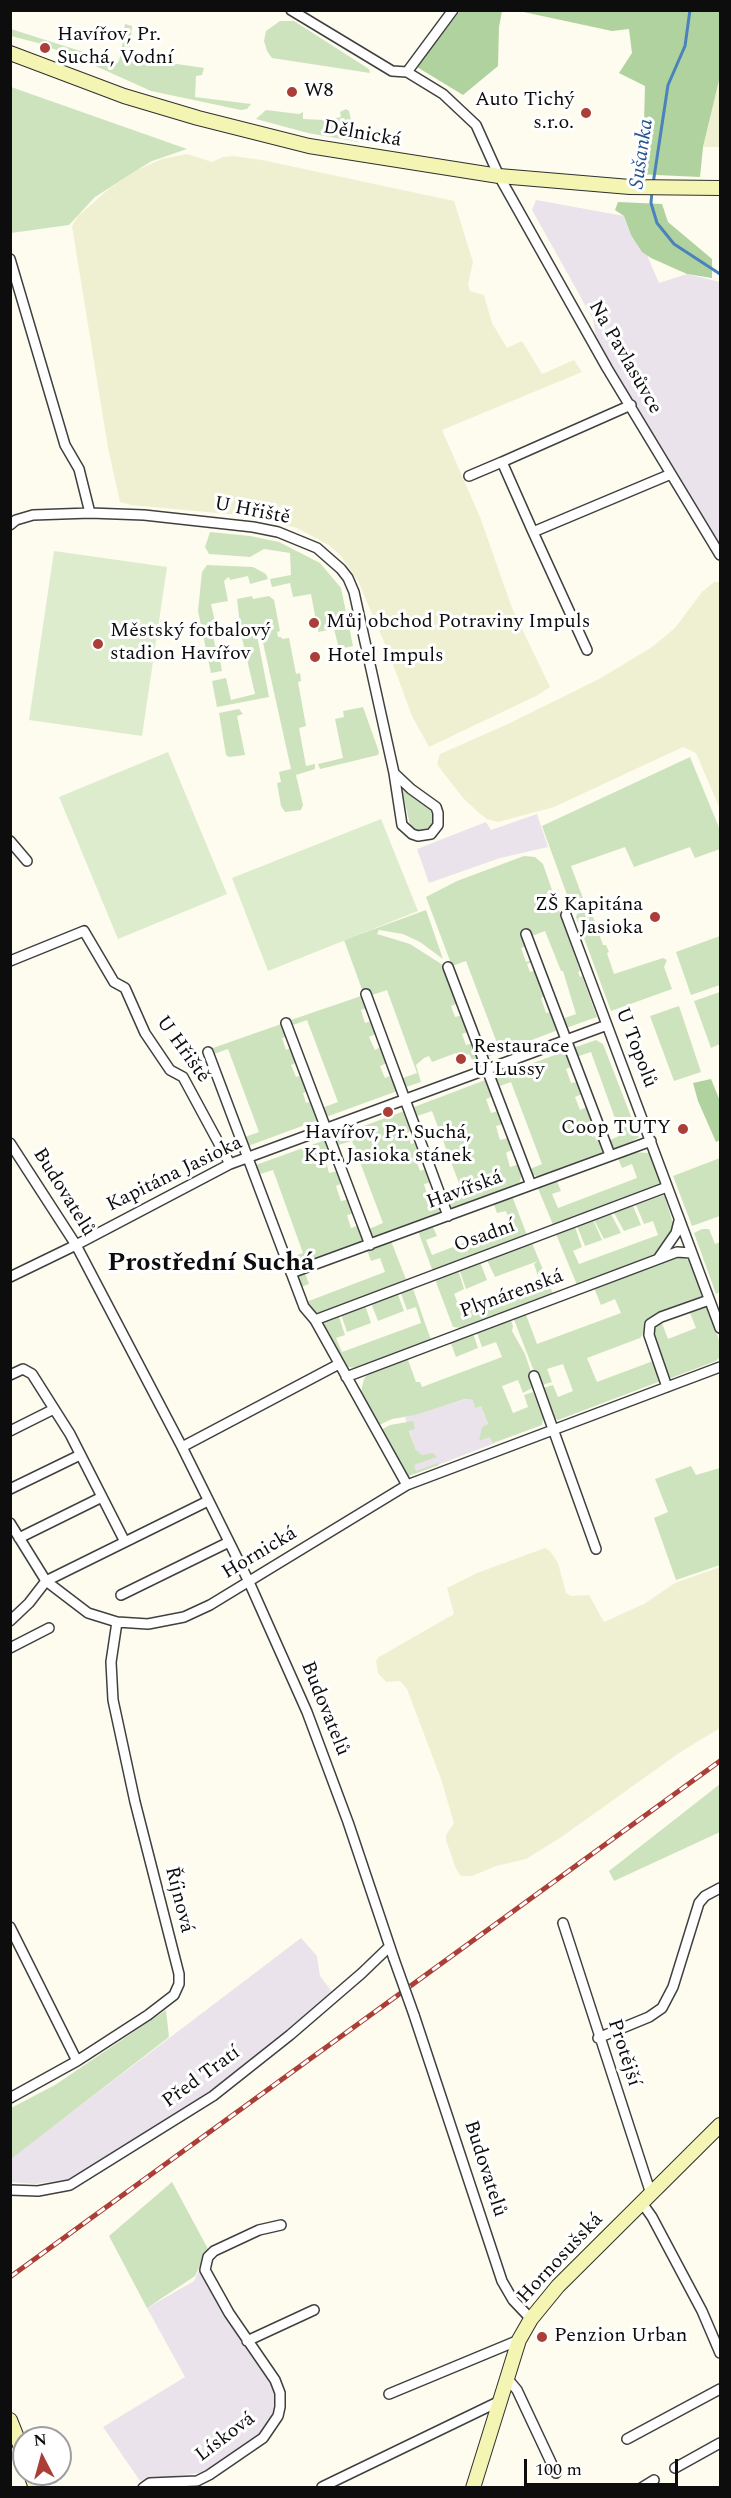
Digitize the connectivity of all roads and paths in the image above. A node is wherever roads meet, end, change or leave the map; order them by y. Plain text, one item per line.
1 (291, 10) edge
2 (453, 10) edge
3 (10, 53) edge
4 (407, 72) junction
5 (499, 176) junction
6 (720, 188) edge
7 (10, 259) edge
8 (631, 405) junction
9 (502, 462) junction
10 (670, 474) junction
11 (470, 476) dead end
12 (90, 513) junction
13 (10, 525) edge
14 (533, 532) junction
15 (720, 555) edge
16 (587, 650) dead end
17 (394, 772) junction
18 (10, 842) edge
19 (27, 861) dead end
20 (566, 915) dead end
21 (526, 934) dead end
22 (10, 962) edge
23 (448, 967) dead end
24 (366, 994) dead end
25 (286, 1023) dead end
26 (607, 1025) junction
27 (565, 1039) junction
28 (208, 1052) dead end
29 (486, 1069) junction
30 (406, 1099) junction
31 (326, 1128) junction
32 (651, 1141) junction
33 (10, 1143) edge
34 (610, 1155) junction
35 (247, 1158) junction
36 (230, 1164) junction
37 (531, 1185) junction
38 (667, 1187) junction
39 (448, 1216) junction
40 (679, 1221) junction
41 (76, 1245) junction
42 (370, 1245) junction
43 (692, 1252) junction
44 (658, 1260) junction
45 (291, 1273) junction
46 (10, 1277) edge
47 (709, 1300) junction
48 (315, 1320) junction
49 (720, 1328) edge
50 (339, 1364) junction
51 (720, 1367) edge
52 (10, 1375) edge
53 (534, 1376) dead end
54 (346, 1377) junction
55 (667, 1387) junction
56 (54, 1408) junction
57 (553, 1429) junction
58 (10, 1431) edge
59 (182, 1447) junction
60 (80, 1455) junction
61 (407, 1485) junction
62 (10, 1489) edge
63 (102, 1497) junction
64 (208, 1501) junction
65 (10, 1523) edge
66 (19, 1538) junction
67 (125, 1542) junction
68 (229, 1542) junction
69 (596, 1549) dead end
70 (46, 1581) junction
71 (249, 1582) junction
72 (121, 1595) dead end
73 (10, 1622) edge
74 (117, 1622) junction
75 (49, 1628) dead end
76 (10, 1648) edge
77 (720, 1888) edge
78 (563, 1923) dead end
79 (10, 1927) edge
80 (389, 1947) junction
81 (598, 2038) junction
82 (77, 2061) junction
83 (10, 2098) edge
84 (720, 2125) edge
85 (10, 2190) edge
86 (646, 2198) junction
87 (281, 2224) dead end
88 (314, 2310) dead end
89 (531, 2319) junction
90 (519, 2340) junction
91 (247, 2341) junction
92 (720, 2353) edge
93 (507, 2378) junction
94 (720, 2389) edge
95 (389, 2394) dead end
96 (500, 2401) junction
97 (627, 2439) dead end
98 (720, 2443) edge
99 (675, 2468) dead end
100 (556, 2473) dead end
101 (654, 2480) dead end
102 (143, 2487) edge
103 (322, 2487) edge
104 (473, 2487) edge
105 (641, 2487) edge

1 - 4 street, Na Pavlasůvce
2 - 4 street
3 - 5 main road, Dělnická
4 - 5 street, Na Pavlasůvce
5 - 6 main road, Dělnická
5 - 8 street, Na Pavlasůvce
7 - 12 street
8 - 9 street
8 - 10 street, Na Pavlasůvce
9 - 11 street
9 - 14 street
10 - 14 street
10 - 15 street, Na Pavlasůvce
12 - 13 street, U Hřiště
12 - 17 street, U Hřiště
14 - 16 street
17 - 17 street, U Hřiště
18 - 19 street
20 - 26 street, U Topolů
21 - 27 street
22 - 36 street, U Hřiště
23 - 29 street
24 - 30 street
25 - 31 street
26 - 27 street, Kapitána Jasioka
26 - 32 street, U Topolů
27 - 29 street, Kapitána Jasioka
27 - 34 street
28 - 35 street
29 - 30 street, Kapitána Jasioka
29 - 37 street
30 - 31 street, Kapitána Jasioka
30 - 39 street
31 - 35 street, Kapitána Jasioka
31 - 42 street
32 - 34 street, Havířská
32 - 38 street, U Topolů
33 - 41 street, Budovatelů
34 - 37 street, Havířská
35 - 36 street, Kapitána Jasioka
35 - 45 street
36 - 41 street, Kapitána Jasioka
37 - 39 street, Havířská
38 - 40 street, U Topolů
38 - 48 street, Osadní
39 - 42 street, Havířská
40 - 43 street, U Topolů
40 - 44 street
41 - 46 street, Kapitána Jasioka
41 - 59 street, Budovatelů
42 - 45 street, Havířská
43 - 44 street, Plynárenská
43 - 47 street, U Topolů
44 - 54 street, Plynárenská
45 - 48 street
47 - 49 street, U Topolů
47 - 55 street
48 - 50 street
50 - 54 street
50 - 59 street
51 - 55 street, Hornická
52 - 56 street
53 - 57 street
54 - 61 street
55 - 57 street, Hornická
56 - 58 street
56 - 60 street
57 - 61 street, Hornická
57 - 69 street
59 - 64 street, Budovatelů
60 - 62 street
60 - 63 street
61 - 71 street, Hornická
63 - 66 street
63 - 67 street
64 - 67 street
64 - 68 street, Budovatelů
65 - 66 street, Hornická
66 - 70 street, Hornická
67 - 70 street
68 - 71 street, Budovatelů
68 - 72 street
70 - 73 street
70 - 74 street, Hornická
71 - 74 street, Hornická
71 - 80 street, Budovatelů
74 - 82 street, Říjnová
75 - 76 street
77 - 81 street
78 - 81 street, Protější
79 - 82 street
80 - 85 street, Před Tratí
80 - 89 street, Budovatelů, bridge
81 - 86 street, Protější
82 - 83 street, Říjnová
84 - 86 main road, Hornosušská
86 - 89 main road, Hornosušská
86 - 92 street, Protější
87 - 91 street, Lísková
88 - 91 street
89 - 90 main road, Hornosušská
90 - 93 main road, Hornosušská
90 - 95 street
91 - 102 street, Lísková
93 - 96 main road, Hornosušská
93 - 100 street
94 - 97 street
96 - 103 street
96 - 104 main road, Hornosušská
98 - 99 street
101 - 105 street

